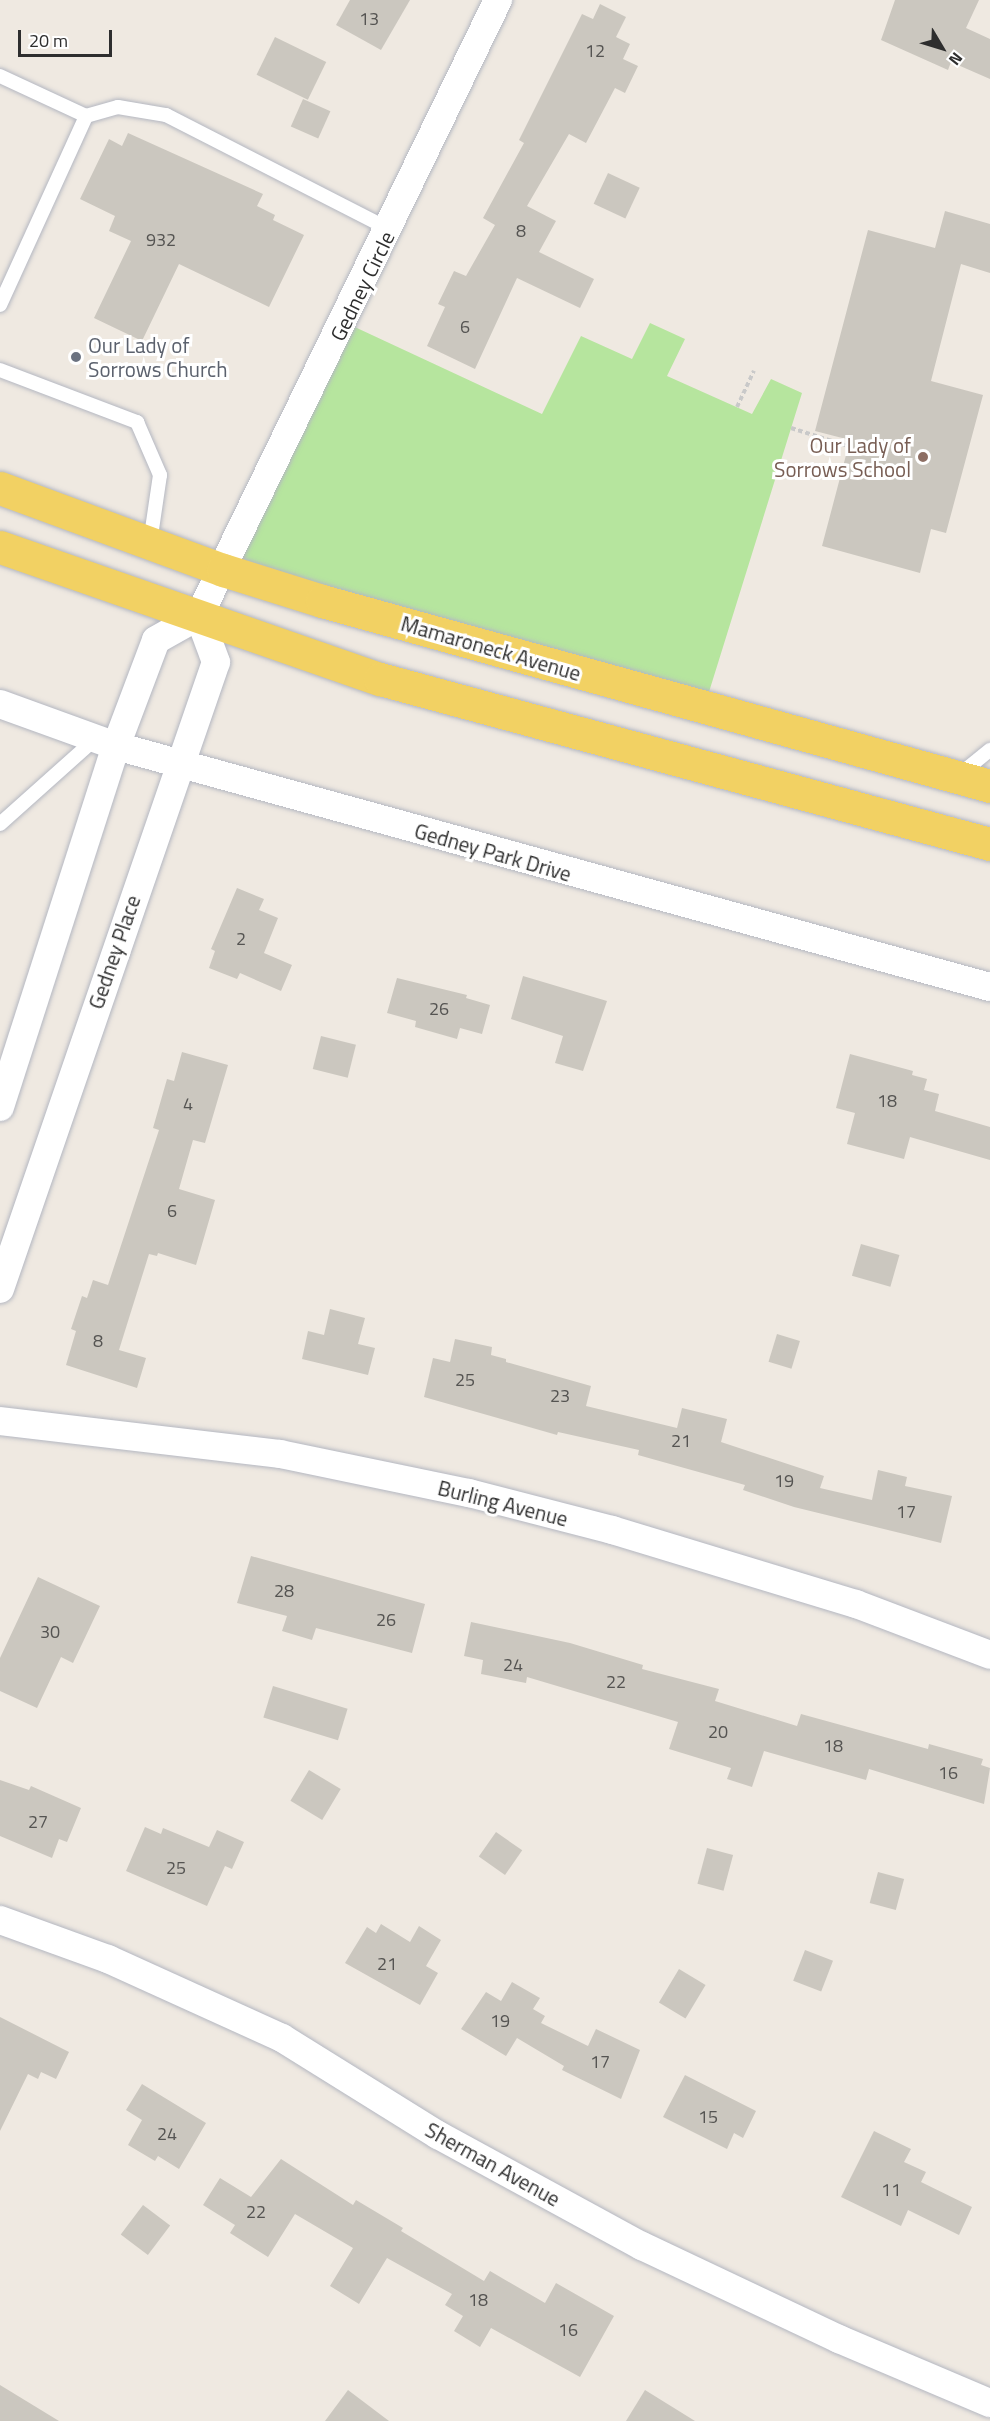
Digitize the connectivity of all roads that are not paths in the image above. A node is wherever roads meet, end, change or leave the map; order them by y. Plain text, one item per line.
1 (498, 0) edge
2 (0, 76) edge
3 (86, 116) junction
4 (389, 229) junction
5 (0, 305) edge
6 (0, 370) edge
7 (0, 488) edge
8 (150, 543) junction
9 (0, 547) edge
10 (223, 570) junction
11 (199, 616) junction
12 (0, 704) edge
13 (106, 742) junction
14 (990, 750) edge
15 (179, 763) junction
16 (957, 777) junction
17 (990, 786) edge
18 (0, 824) edge
19 (990, 844) edge
20 (990, 987) edge
21 (0, 1107) edge
22 (0, 1289) edge
23 (0, 1421) edge
24 (990, 1655) edge
25 (0, 1920) edge
26 (990, 2403) edge

1 - 4 street, Gedney Circle
2 - 3 lane
3 - 4 lane
3 - 5 lane
4 - 10 street, Gedney Circle
6 - 8 lane
7 - 8 main road, Mamaroneck Avenue
8 - 10 main road, Mamaroneck Avenue
9 - 11 main road
10 - 11 street
10 - 16 main road, Mamaroneck Avenue
11 - 13 street
11 - 15 street, Gedney Place
11 - 19 main road
12 - 13 street, Gedney Park Drive
13 - 15 street, Gedney Park Drive
13 - 18 lane
13 - 21 street
14 - 16 lane
15 - 20 street, Gedney Park Drive
15 - 22 street, Gedney Place
16 - 17 main road, Mamaroneck Avenue
23 - 24 street, Burling Avenue
25 - 26 street, Sherman Avenue

